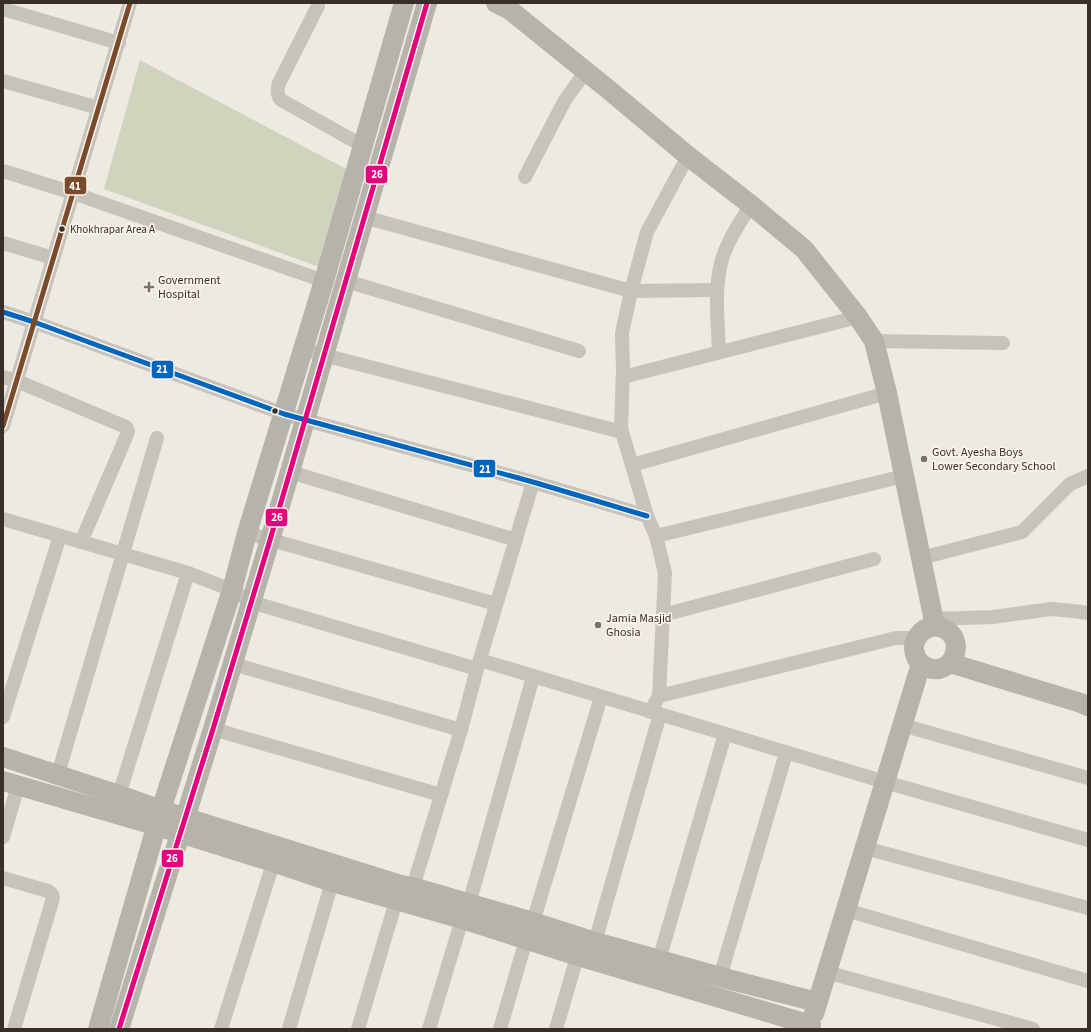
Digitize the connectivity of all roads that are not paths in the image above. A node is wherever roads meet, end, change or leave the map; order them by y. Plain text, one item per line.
1 (130, 3) edge
2 (404, 3) edge
3 (427, 3) edge
4 (496, 3) edge
5 (318, 6) dead end
6 (3, 9) edge
7 (118, 42) junction
8 (586, 71) junction
9 (3, 81) edge
10 (99, 108) junction
11 (363, 146) junction
12 (688, 156) junction
13 (3, 171) edge
14 (525, 177) dead end
15 (73, 192) junction
16 (751, 205) junction
17 (364, 217) junction
18 (3, 243) edge
19 (53, 258) junction
20 (324, 281) junction
21 (346, 281) junction
22 (717, 290) junction
23 (631, 291) junction
24 (3, 312) edge
25 (858, 317) junction
26 (34, 322) junction
27 (874, 341) junction
28 (1003, 343) dead end
29 (304, 350) junction
30 (579, 351) dead end
31 (719, 352) junction
32 (324, 355) junction
33 (3, 377) edge
34 (623, 377) junction
35 (17, 381) junction
36 (887, 393) junction
37 (284, 414) junction
38 (305, 420) junction
39 (3, 426) edge
40 (622, 432) junction
41 (157, 438) dead end
42 (632, 465) junction
43 (290, 472) junction
44 (904, 476) junction
45 (1088, 476) edge
46 (533, 482) junction
47 (647, 516) junction
48 (3, 519) edge
49 (247, 533) junction
50 (60, 536) junction
51 (656, 536) junction
52 (270, 540) junction
53 (516, 540) junction
54 (81, 542) junction
55 (123, 554) junction
56 (921, 558) junction
57 (874, 559) dead end
58 (188, 573) junction
59 (232, 590) junction
60 (251, 602) junction
61 (496, 604) junction
62 (1088, 613) edge
63 (663, 615) junction
64 (934, 623) junction
65 (916, 638) junction
66 (950, 663) junction
67 (233, 664) junction
68 (921, 664) junction
69 (478, 665) junction
70 (533, 676) junction
71 (659, 696) junction
72 (601, 697) junction
73 (1088, 706) edge
74 (655, 713) junction
75 (3, 717) edge
76 (902, 725) junction
77 (213, 729) junction
78 (461, 730) junction
79 (725, 734) junction
80 (786, 752) junction
81 (3, 757) edge
82 (58, 774) junction
83 (1088, 778) edge
84 (885, 782) junction
85 (10, 783) edge
86 (120, 795) junction
87 (441, 795) junction
88 (159, 818) junction
89 (183, 826) junction
90 (3, 837) edge
91 (1088, 840) edge
92 (865, 848) junction
93 (276, 854) junction
94 (3, 878) edge
95 (332, 882) junction
96 (403, 891) junction
97 (1088, 908) edge
98 (846, 910) junction
99 (466, 912) junction
100 (533, 922) junction
101 (526, 940) junction
102 (585, 945) junction
103 (659, 960) junction
104 (826, 972) junction
105 (720, 977) junction
106 (1088, 981) edge
107 (817, 1002) junction
108 (810, 1027) edge
109 (559, 1028) edge
110 (14, 1029) edge
111 (98, 1029) edge
112 (119, 1029) edge
113 (221, 1029) edge
114 (289, 1029) edge
115 (358, 1029) edge
116 (429, 1029) edge
117 (500, 1029) edge
118 (1033, 1029) edge

1 - 7 street
2 - 11 street
3 - 17 street
4 - 8 street
5 - 11 street
6 - 7 street
7 - 10 street
8 - 12 street
8 - 14 street
9 - 10 street
10 - 15 street
11 - 20 street
12 - 16 street
12 - 23 street
13 - 15 street
15 - 19 street
15 - 20 street
16 - 22 street
16 - 25 street
17 - 21 street
17 - 23 street
18 - 19 street
19 - 26 street
20 - 29 street
21 - 30 street
21 - 32 street
22 - 23 street
22 - 31 street
23 - 34 street
24 - 26 street
25 - 27 street
25 - 31 street
26 - 35 street
26 - 37 street
27 - 28 street
27 - 36 street
29 - 32 street
29 - 37 street
31 - 34 street
32 - 38 street
32 - 40 street
33 - 35 street
34 - 40 street
35 - 39 street
35 - 54 street
36 - 42 street
36 - 44 street
37 - 38 street
37 - 49 street
38 - 43 street
38 - 46 street
40 - 42 street
41 - 55 street
42 - 47 street
43 - 52 street
43 - 53 street
44 - 51 street
44 - 56 street
45 - 56 street
46 - 47 street
46 - 53 street
47 - 51 street
48 - 50 street
49 - 52 street
49 - 59 street
50 - 54 street
50 - 75 street
51 - 63 street
52 - 60 street
52 - 61 street
53 - 61 street
54 - 55 street
55 - 58 street
55 - 82 street
56 - 64 street
57 - 63 street
58 - 59 street
58 - 86 street
59 - 60 street
59 - 88 street
60 - 67 street
60 - 69 street
61 - 69 street
62 - 64 street
63 - 71 street
64 - 65 street
64 - 66 street
65 - 68 street
65 - 71 street
66 - 68 street
66 - 73 street
67 - 77 street
67 - 78 street
68 - 76 street
69 - 70 street
69 - 78 street
70 - 72 street
70 - 99 street
71 - 74 street
72 - 74 street
72 - 100 street
74 - 79 street
74 - 102 street
76 - 83 street
76 - 84 street
77 - 87 street
77 - 89 street
78 - 87 street
79 - 80 street
79 - 103 street
80 - 84 street
80 - 105 street
81 - 82 street
82 - 86 street
84 - 91 street
84 - 92 street
85 - 88 street
85 - 90 street
86 - 88 street
87 - 96 street
88 - 89 street
88 - 111 street
89 - 93 street
89 - 112 street
92 - 97 street
92 - 98 street
93 - 95 street
93 - 96 street
93 - 113 street
94 - 110 street
95 - 96 street
95 - 114 street
96 - 99 street
96 - 115 street
98 - 104 street
98 - 106 street
99 - 100 street
99 - 101 street
99 - 116 street
100 - 102 street
101 - 102 street
101 - 117 street
102 - 103 street
102 - 108 street
102 - 109 street
103 - 105 street
104 - 107 street
104 - 118 street
105 - 107 street
107 - 108 street

